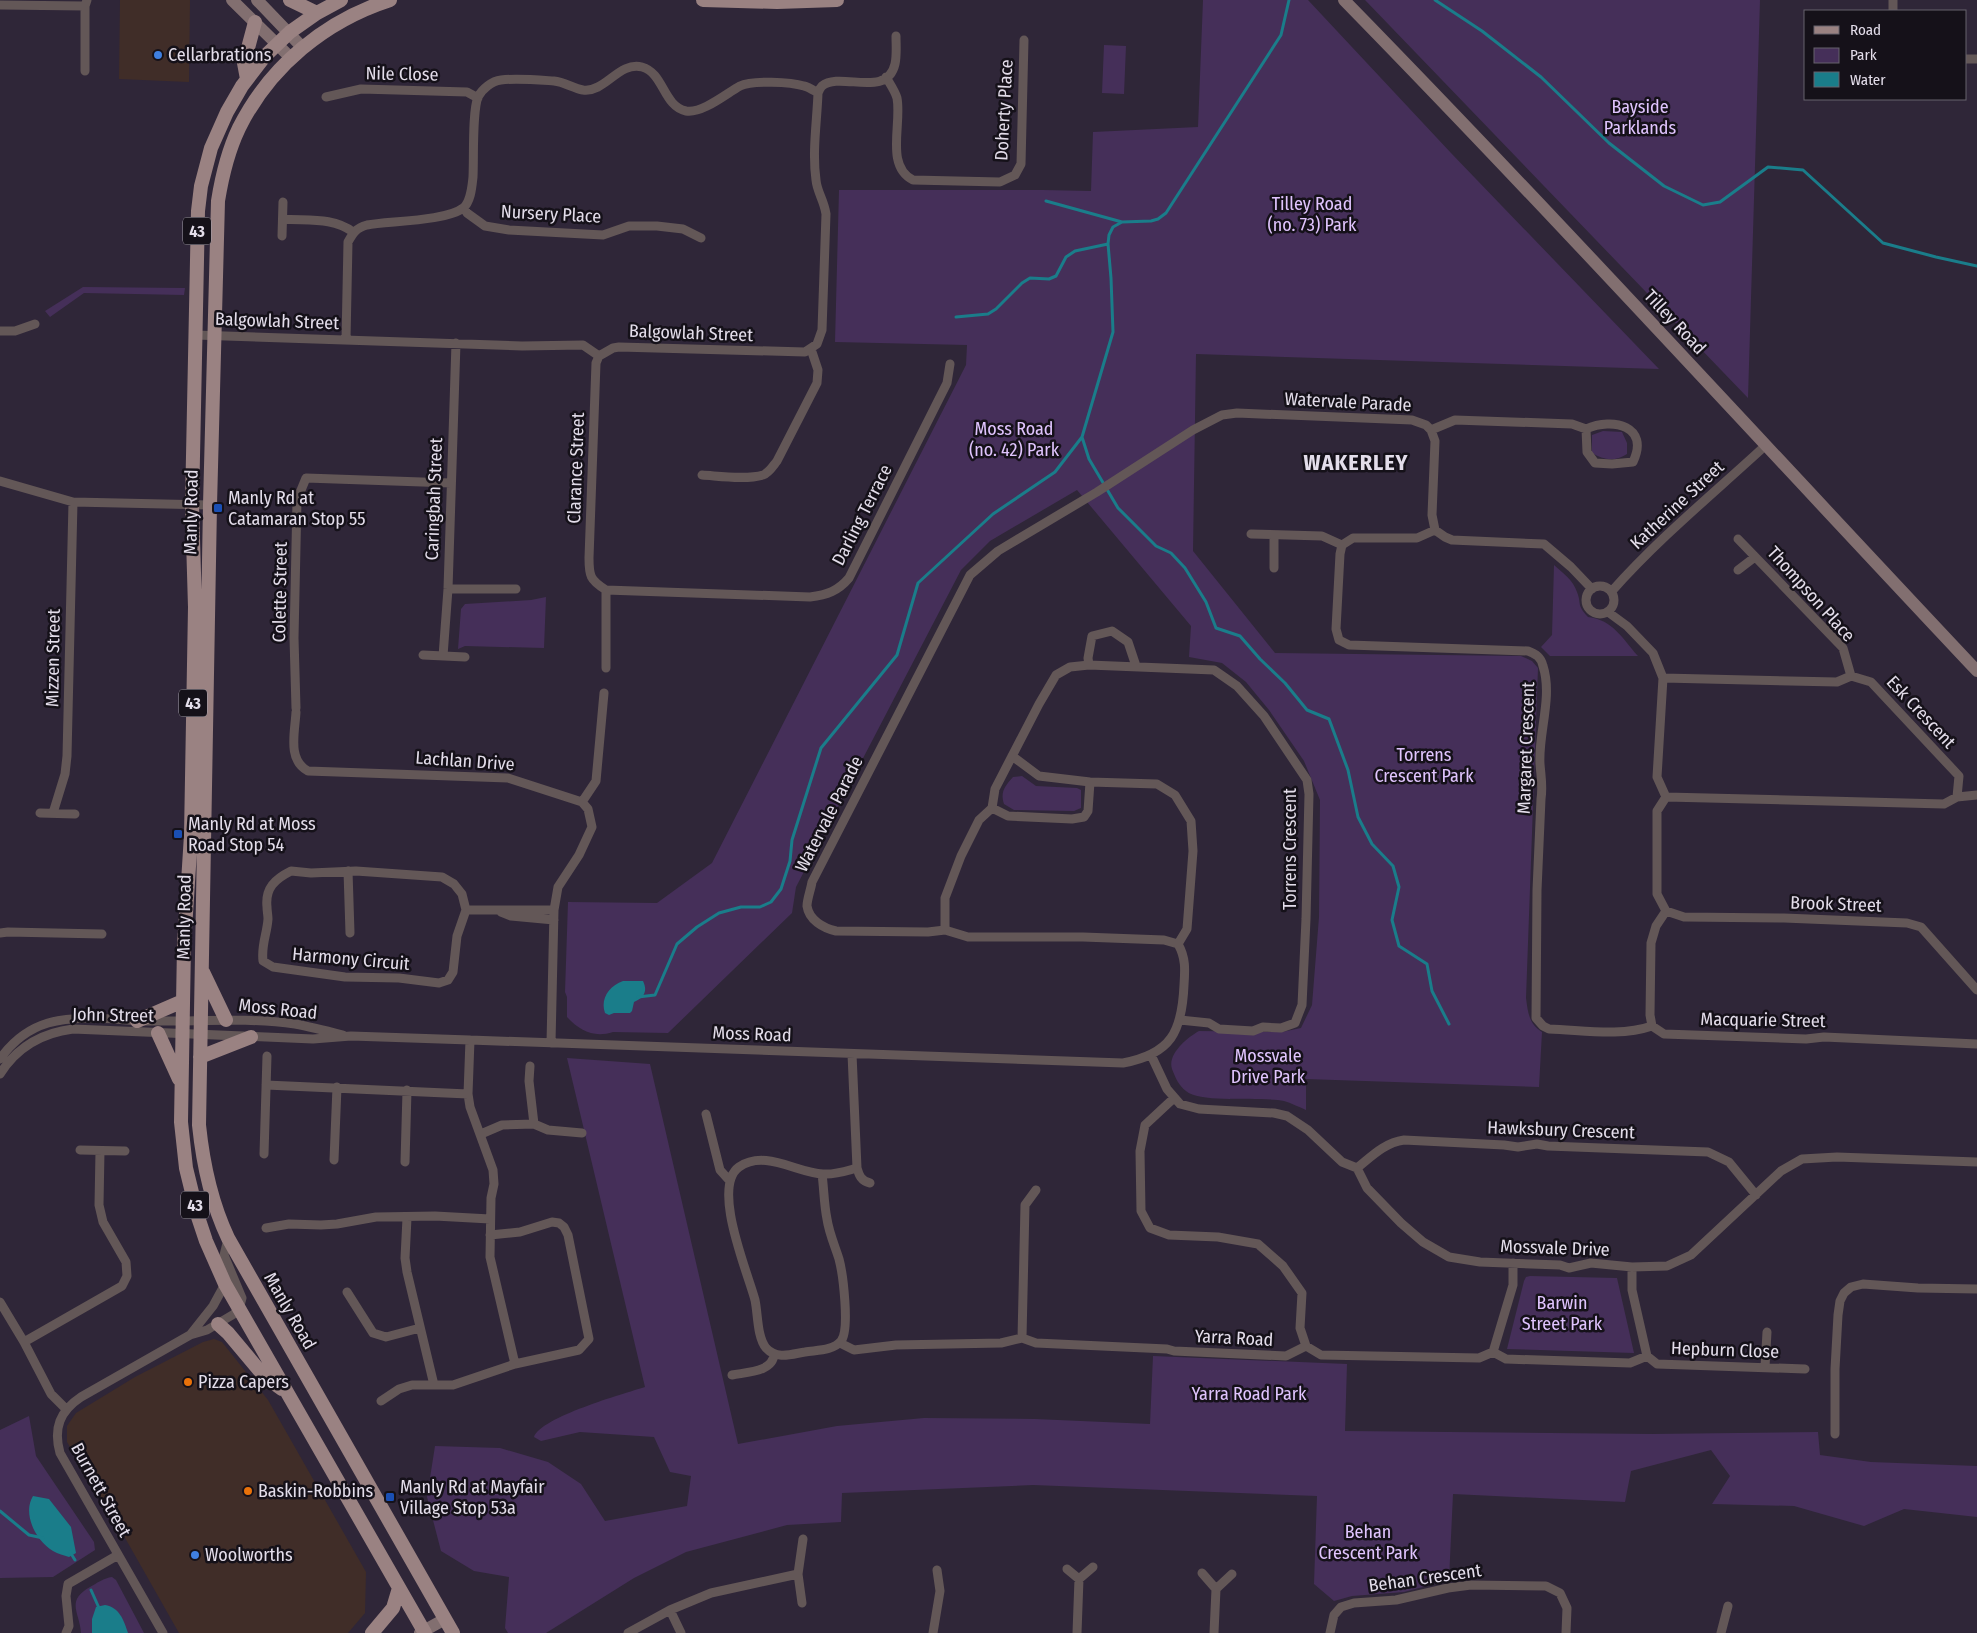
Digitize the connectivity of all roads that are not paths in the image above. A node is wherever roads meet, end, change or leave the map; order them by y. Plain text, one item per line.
1 (232, 0) edge
2 (257, 0) edge
3 (290, 0) edge
4 (340, 0) edge
5 (390, 0) edge
6 (703, 0) edge
7 (837, 0) edge
8 (1344, 0) edge
9 (86, 3) edge
10 (0, 5) edge
11 (317, 13) junction
12 (255, 22) junction
13 (290, 32) junction
14 (896, 36) dead end
15 (1024, 40) dead end
16 (278, 43) junction
17 (303, 48) junction
18 (291, 58) junction
19 (85, 71) dead end
20 (886, 78) junction
21 (247, 79) junction
22 (818, 92) junction
23 (326, 97) dead end
24 (478, 98) junction
25 (284, 202) dead end
26 (464, 208) junction
27 (283, 220) junction
28 (354, 232) junction
29 (282, 236) dead end
30 (702, 238) dead end
31 (35, 324) dead end
32 (0, 330) edge
33 (195, 335) junction
34 (214, 335) junction
35 (346, 340) junction
36 (456, 343) junction
37 (811, 349) junction
38 (599, 356) junction
39 (950, 364) dead end
40 (1586, 429) junction
41 (1431, 430) junction
42 (1766, 445) junction
43 (702, 475) dead end
44 (0, 481) edge
45 (451, 483) junction
46 (73, 502) junction
47 (192, 505) junction
48 (210, 505) junction
49 (1436, 530) junction
50 (1251, 534) dead end
51 (1274, 535) junction
52 (1738, 539) dead end
53 (1342, 545) junction
54 (1755, 557) junction
55 (1274, 568) dead end
56 (1738, 570) dead end
57 (448, 589) junction
58 (516, 589) dead end
59 (1592, 589) junction
60 (606, 590) junction
61 (1612, 591) junction
62 (1608, 612) junction
63 (423, 655) dead end
64 (443, 656) junction
65 (465, 657) dead end
66 (1089, 665) junction
67 (1136, 666) junction
68 (606, 668) dead end
69 (1977, 671) edge
70 (1851, 676) junction
71 (1663, 678) junction
72 (604, 693) dead end
73 (1012, 756) junction
74 (300, 766) joint
75 (1090, 782) junction
76 (1977, 795) edge
77 (1666, 796) junction
78 (1957, 797) junction
79 (582, 802) junction
80 (992, 808) junction
81 (40, 813) dead end
82 (53, 813) junction
83 (75, 814) dead end
84 (348, 871) junction
85 (466, 910) junction
86 (554, 910) junction
87 (1666, 911) junction
88 (501, 912) junction
89 (554, 920) junction
90 (946, 930) junction
91 (0, 933) edge
92 (350, 933) dead end
93 (102, 934) dead end
94 (1178, 944) junction
95 (202, 969) junction
96 (1977, 990) edge
97 (183, 1001) junction
98 (137, 1020) junction
99 (226, 1020) junction
100 (1180, 1020) junction
101 (1652, 1026) junction
102 (182, 1027) junction
103 (201, 1028) junction
104 (158, 1033) junction
105 (351, 1036) junction
106 (250, 1037) junction
107 (470, 1040) junction
108 (551, 1043) junction
109 (1977, 1044) edge
110 (4, 1054) edge
111 (852, 1054) junction
112 (1151, 1055) junction
113 (267, 1056) dead end
114 (200, 1057) junction
115 (530, 1066) dead end
116 (0, 1074) edge
117 (182, 1084) junction
118 (266, 1085) junction
119 (337, 1087) junction
120 (407, 1090) junction
121 (468, 1094) junction
122 (1174, 1098) junction
123 (706, 1114) dead end
124 (534, 1124) junction
125 (582, 1133) dead end
126 (481, 1134) junction
127 (80, 1150) dead end
128 (100, 1151) junction
129 (125, 1151) dead end
130 (264, 1154) dead end
131 (334, 1160) dead end
132 (405, 1162) dead end
133 (1977, 1162) edge
134 (857, 1168) junction
135 (1357, 1168) junction
136 (822, 1174) junction
137 (729, 1180) junction
138 (870, 1184) dead end
139 (1036, 1190) dead end
140 (1756, 1194) junction
141 (407, 1218) junction
142 (490, 1219) junction
143 (266, 1228) dead end
144 (490, 1235) junction
145 (228, 1238) junction
146 (1513, 1263) junction
147 (1632, 1267) junction
148 (225, 1284) junction
149 (1977, 1289) edge
150 (347, 1292) dead end
151 (0, 1302) edge
152 (238, 1309) junction
153 (218, 1324) junction
154 (420, 1328) junction
155 (1767, 1332) dead end
156 (190, 1335) junction
157 (1022, 1338) junction
158 (24, 1342) junction
159 (840, 1343) junction
160 (1306, 1346) junction
161 (1493, 1352) junction
162 (774, 1354) junction
163 (1647, 1356) junction
164 (516, 1364) junction
165 (1765, 1367) junction
166 (1805, 1369) dead end
167 (732, 1375) dead end
168 (434, 1385) junction
169 (285, 1390) junction
170 (381, 1401) dead end
171 (66, 1409) junction
172 (1835, 1434) dead end
173 (802, 1539) dead end
174 (118, 1554) junction
175 (1093, 1567) dead end
176 (1067, 1569) dead end
177 (938, 1570) dead end
178 (1202, 1573) dead end
179 (798, 1574) junction
180 (1232, 1574) dead end
181 (1079, 1579) junction
182 (399, 1588) junction
183 (1216, 1589) junction
184 (802, 1603) dead end
185 (1728, 1606) dead end
186 (670, 1610) junction
187 (445, 1619) junction
188 (423, 1632) edge
189 (631, 1632) edge
190 (66, 1633) edge
191 (163, 1633) edge
192 (372, 1633) edge
193 (453, 1633) edge
194 (681, 1633) edge
195 (933, 1633) edge
196 (1077, 1633) edge
197 (1214, 1633) edge
198 (1330, 1633) edge
199 (1566, 1633) edge
200 (1721, 1633) edge

1 - 12 main road
2 - 13 main road
3 - 11 main road
4 - 11 main road, Manly Road
5 - 17 main road, Manly Road
6 - 7 main road
8 - 42 main road, Tilley Road
9 - 10 street
9 - 19 street
11 - 13 main road, Manly Road / 43
12 - 16 main road
12 - 21 main road
13 - 16 main road, Manly Road / 43
13 - 17 main road
14 - 20 street
15 - 20 street, Doherty Place
16 - 18 main road
16 - 21 main road, Manly Road / 43
17 - 18 main road, Manly Road
18 - 34 main road, Manly Road / 43
20 - 22 street
21 - 33 main road, Manly Road / 43
22 - 24 street
22 - 37 street
23 - 24 street, Nile Close
24 - 26 street
25 - 27 street
26 - 28 street
26 - 30 street, Nursery Place
27 - 28 street
27 - 29 street
28 - 35 street
31 - 32 street
33 - 34 street, Balgowlah Street
33 - 47 main road, Manly Road / 43
34 - 35 street, Balgowlah Street
34 - 48 main road, Manly Road / 43
35 - 36 street, Balgowlah Street
36 - 38 street, Balgowlah Street
36 - 45 street, Caringbah Street
37 - 38 street, Balgowlah Street
37 - 43 street
38 - 60 street, Clarance Street
39 - 60 street, Darling Terrace
40 - 40 street, Watervale Parade
40 - 41 street, Watervale Parade
41 - 49 street
41 - 90 street, Watervale Parade
42 - 61 street, Katherine Street
42 - 69 main road, Tilley Road
44 - 46 street
45 - 57 street, Caringbah Street
45 - 74 street, Colette Street
46 - 47 street
46 - 82 street, Mizzen Street
47 - 48 street
47 - 97 main road, Manly Road / 43
48 - 95 main road, Manly Road / 43
49 - 53 street
49 - 59 street
50 - 51 street
51 - 53 street
51 - 55 street
52 - 54 street, Thompson Place
53 - 101 street, Margaret Crescent
54 - 56 street
54 - 70 street, Thompson Place
57 - 58 street
57 - 64 street, Caringbah Street
59 - 61 street
59 - 62 street
60 - 68 street
61 - 62 street
62 - 71 street
63 - 64 street
64 - 65 street
66 - 67 street, Torrens Crescent
66 - 67 street
66 - 73 street, Torrens Crescent
67 - 100 street, Torrens Crescent
70 - 71 street
70 - 78 street, Esk Crescent
71 - 77 street
72 - 79 street
73 - 75 street
73 - 80 street, Torrens Crescent
74 - 79 street, Lachlan Drive
75 - 80 street
75 - 94 street
76 - 78 street
77 - 78 street
77 - 87 street
79 - 86 street
80 - 90 street, Torrens Crescent
81 - 82 street
82 - 83 street
84 - 85 street, Harmony Circuit
84 - 85 street, Harmony Circuit
84 - 92 street
85 - 88 street
86 - 88 street
86 - 89 street
87 - 96 street, Brook Street
87 - 101 street
88 - 89 street
89 - 108 street
90 - 94 street, Watervale Parade
91 - 93 street
94 - 100 street
95 - 99 main road
95 - 103 main road, Manly Road / 43
97 - 98 main road
97 - 102 main road, Manly Road / 43
98 - 102 street, John Street
98 - 110 street, John Street
99 - 103 street, Moss Road
99 - 105 street, Moss Road
100 - 112 street
101 - 109 street, Macquarie Street
102 - 103 street
102 - 103 street
102 - 104 street, John Street
102 - 117 main road, Manly Road / 43
103 - 106 street, Moss Road
103 - 114 main road, Manly Road / 43
104 - 110 street, John Street
104 - 117 main road
105 - 106 street, Moss Road
105 - 107 street, Moss Road
106 - 114 main road
107 - 108 street, Moss Road
107 - 121 street
108 - 111 street, Moss Road
110 - 116 street, John Street
111 - 112 street, Moss Road
111 - 134 street
112 - 122 street
113 - 118 street
114 - 145 main road, Manly Road / 43
115 - 124 street
117 - 148 main road, Manly Road / 43
118 - 119 street
118 - 130 street
119 - 120 street
119 - 131 street
120 - 121 street
120 - 132 street
121 - 126 street
122 - 135 street
122 - 160 street
123 - 137 street
124 - 125 street
124 - 126 street
126 - 142 street
127 - 128 street
128 - 129 street
128 - 158 street
133 - 140 street, Mossvale Drive
134 - 136 street
134 - 138 street
135 - 140 street, Hawksbury Crescent
135 - 146 street, Mossvale Drive
136 - 137 street
136 - 159 street
137 - 162 street
139 - 157 street
140 - 147 street, Mossvale Drive
141 - 142 street
141 - 143 street
141 - 154 street
142 - 144 street
144 - 164 street
144 - 164 street
145 - 152 street
145 - 187 main road, Manly Road / 43
146 - 147 street, Mossvale Drive
146 - 161 street
147 - 163 street, Hepburn Close
148 - 152 main road, Manly Road / 43
148 - 156 street, Burnett Street
149 - 172 street
150 - 154 street
151 - 158 street
152 - 153 street, Burnett Street
152 - 169 main road, Manly Road / 43
153 - 156 street, Burnett Street
153 - 169 main road
154 - 168 street
155 - 165 street
156 - 171 street, Burnett Street
157 - 159 street, Yarra Road
157 - 160 street, Yarra Road
158 - 171 street
159 - 162 street
160 - 161 street
161 - 163 street
162 - 167 street
163 - 165 street, Hepburn Close
164 - 168 street
165 - 166 street, Hepburn Close
168 - 170 street
169 - 182 main road, Manly Road / 43
171 - 174 street, Burnett Street
173 - 179 street
174 - 190 street
174 - 191 street, Burnett Street
175 - 181 street
176 - 181 street
177 - 195 street
178 - 183 street
179 - 184 street
179 - 186 street
180 - 183 street
181 - 196 street
182 - 188 main road, Manly Road / 43
182 - 192 main road
183 - 197 street
185 - 200 street
186 - 189 street
186 - 194 street
187 - 188 main road
187 - 193 main road, Manly Road / 43
198 - 199 street, Behan Crescent

